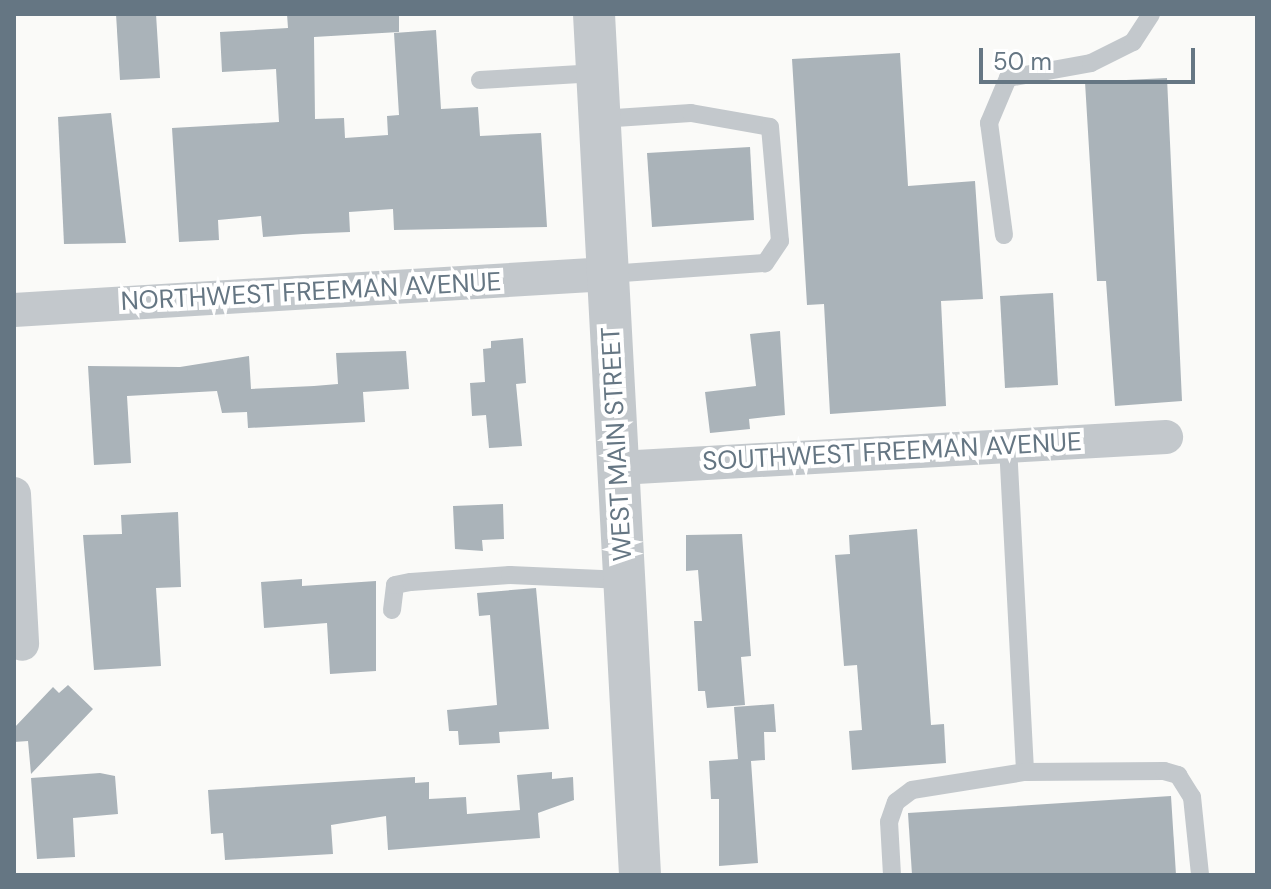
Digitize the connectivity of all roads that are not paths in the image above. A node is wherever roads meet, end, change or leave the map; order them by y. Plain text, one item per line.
1 (594, 14) edge
2 (1151, 14) edge
3 (597, 73) junction
4 (480, 80) dead end
5 (600, 119) junction
6 (1004, 235) dead end
7 (608, 274) junction
8 (14, 310) edge
9 (1166, 437) dead end
10 (1008, 446) junction
11 (619, 468) junction
12 (14, 494) edge
13 (14, 500) edge
14 (624, 580) junction
15 (392, 610) dead end
16 (22, 644) dead end
17 (1025, 772) junction
18 (640, 875) edge
19 (892, 875) edge
20 (1200, 875) edge

1 - 3 street, WEST MAIN STREET
2 - 6 lane
3 - 4 lane
3 - 5 street, WEST MAIN STREET
5 - 7 street, WEST MAIN STREET
5 - 7 lane
7 - 8 street, NORTHWEST FREEMAN AVENUE
7 - 11 street, WEST MAIN STREET
9 - 10 street, SOUTHWEST FREEMAN AVENUE
10 - 11 street, SOUTHWEST FREEMAN AVENUE
10 - 17 lane
11 - 14 street, WEST MAIN STREET
12 - 13 street
13 - 16 street
14 - 15 lane
14 - 18 street, WEST MAIN STREET
17 - 19 lane
17 - 20 lane

